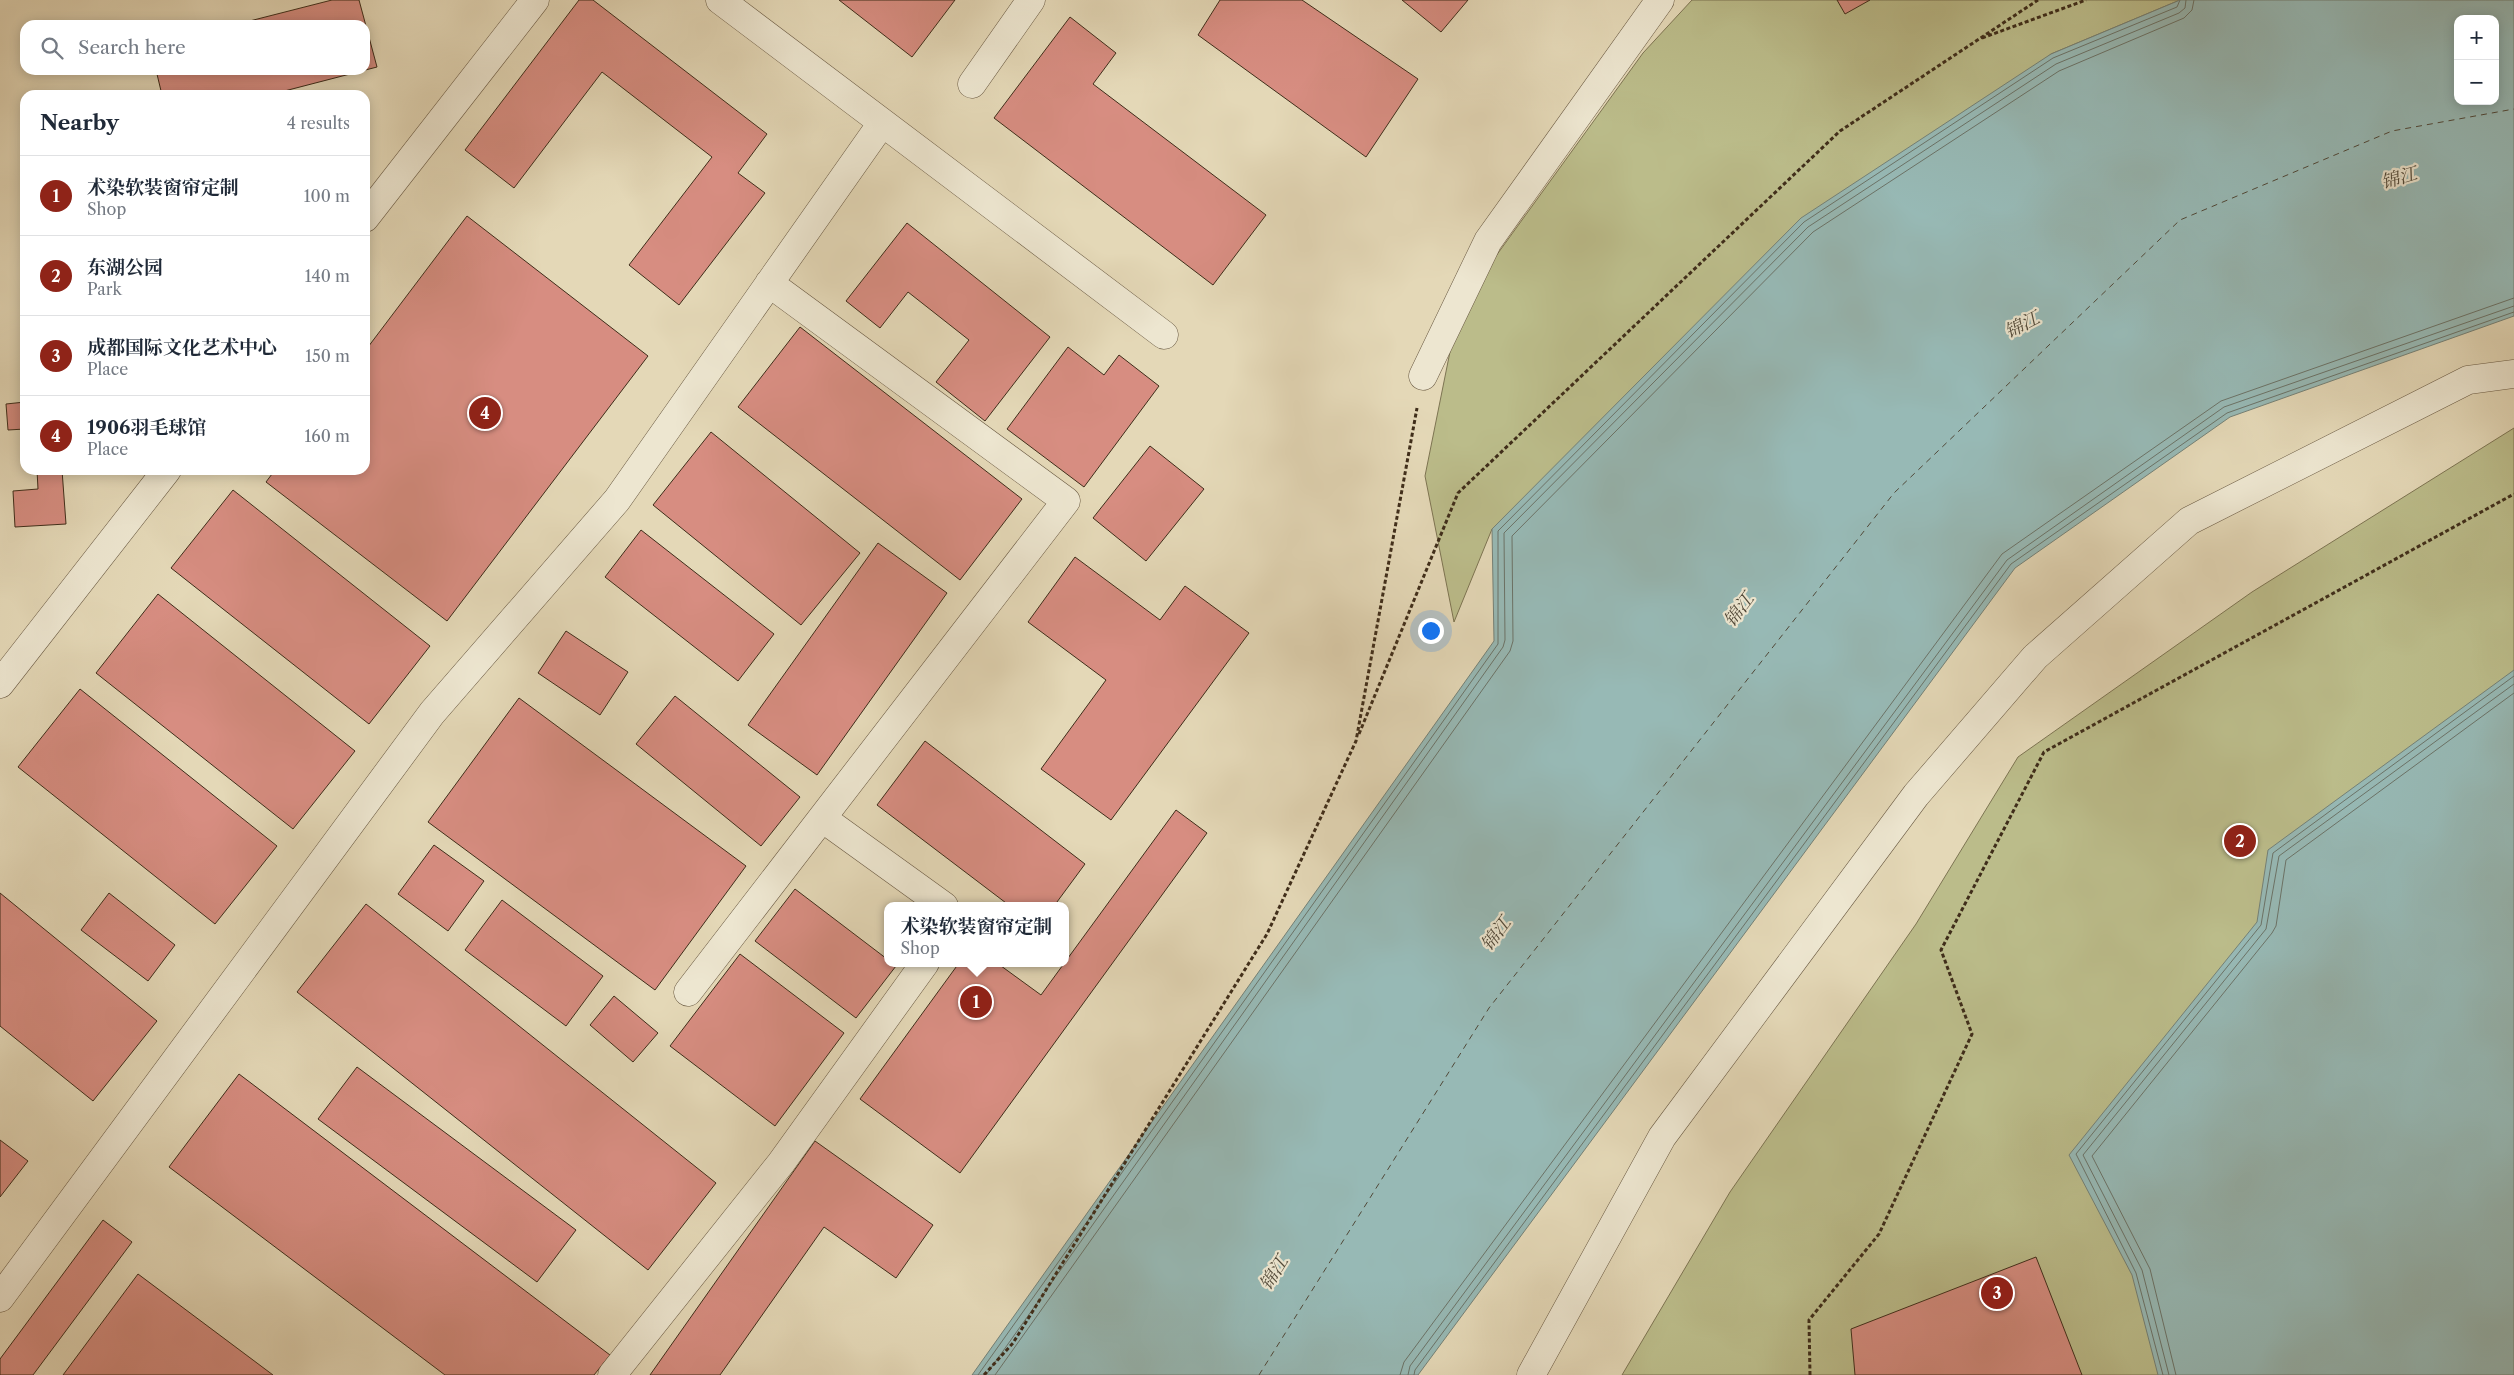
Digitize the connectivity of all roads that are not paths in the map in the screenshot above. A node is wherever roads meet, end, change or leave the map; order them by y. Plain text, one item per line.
1 (535, 0) edge
2 (720, 0) edge
3 (1031, 0) edge
4 (1660, 0) edge
5 (972, 84) dead end
6 (882, 122) junction
7 (370, 212) edge
8 (769, 283) junction
9 (1164, 335) dead end
10 (2514, 374) edge
11 (1423, 376) road end
12 (163, 475) edge
13 (0, 684) edge
14 (822, 818) junction
15 (938, 902) edge
16 (922, 967) edge
17 (688, 992) dead end
18 (0, 1298) edge
19 (612, 1375) edge
20 (1531, 1375) edge

1 - 7 street
2 - 6 street
3 - 5 street
4 - 11 street
6 - 8 street
6 - 9 street
8 - 14 street
8 - 18 street
10 - 20 street
12 - 13 street
14 - 15 street
14 - 17 street
16 - 19 street

